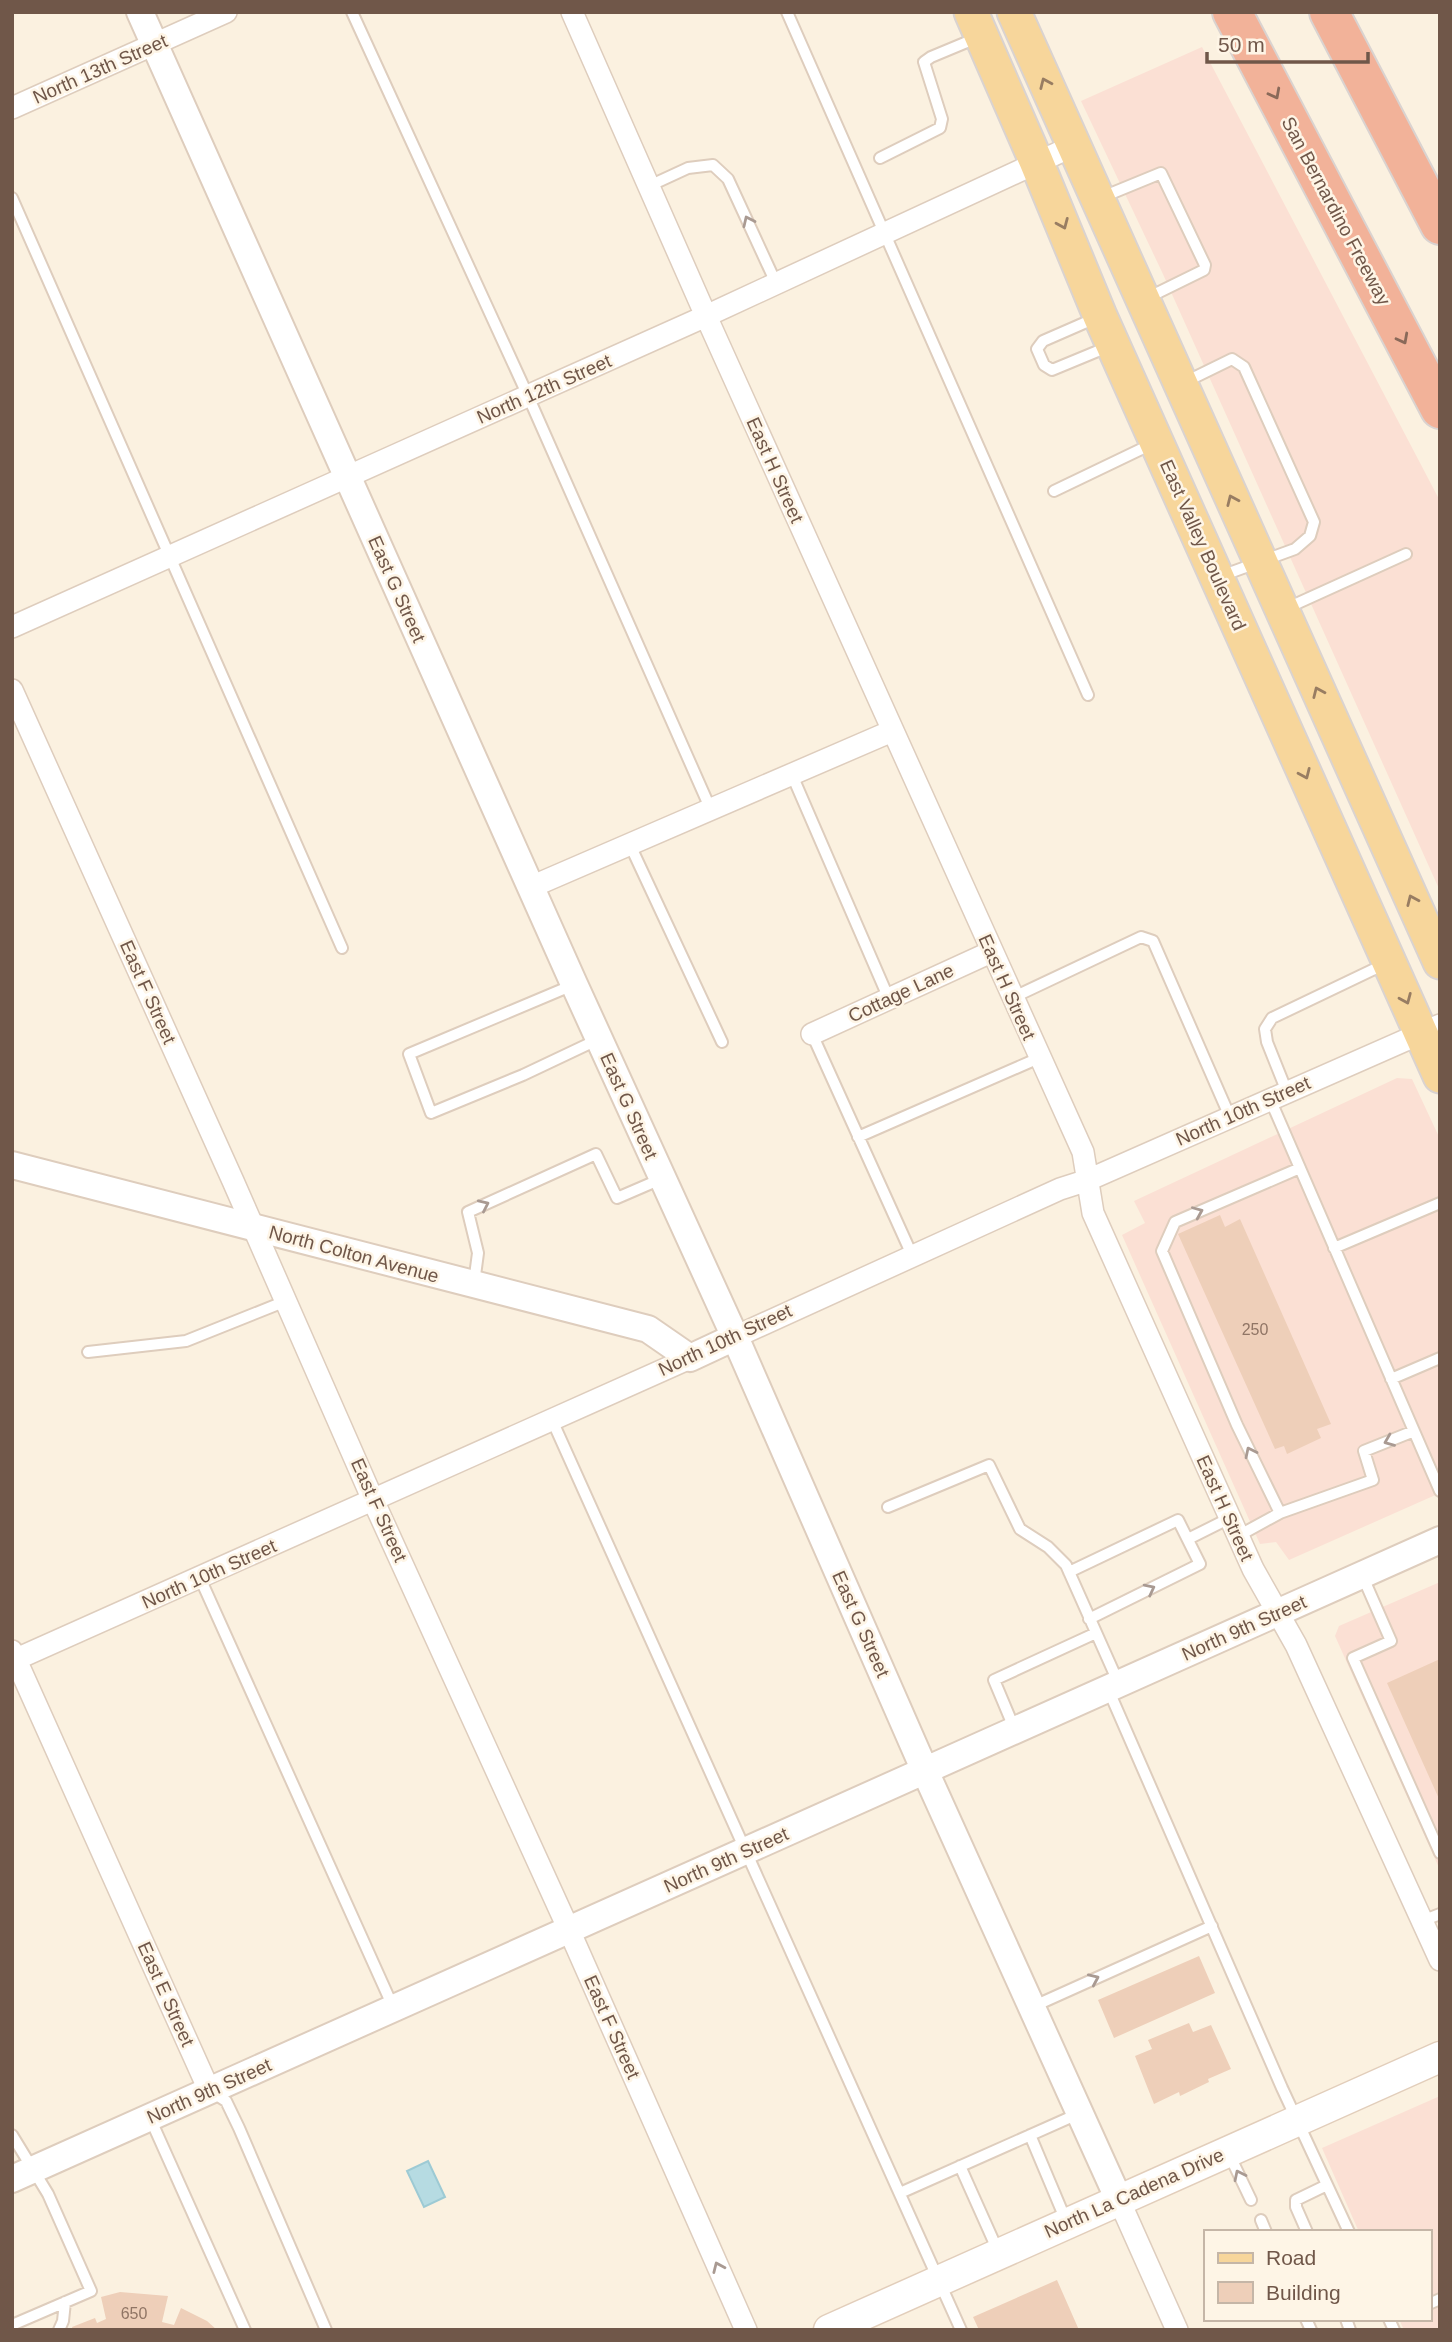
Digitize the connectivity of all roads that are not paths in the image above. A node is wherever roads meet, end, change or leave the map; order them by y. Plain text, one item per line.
1 (140, 12) edge
2 (226, 12) edge
3 (352, 12) edge
4 (572, 12) edge
5 (787, 12) edge
6 (1014, 12) edge
7 (1232, 12) edge
8 (1329, 12) edge
9 (1340, 12) edge
10 (976, 24) edge
11 (154, 45) junction
12 (12, 108) edge
13 (1073, 146) junction
14 (880, 159) dead end
15 (1037, 161) junction
16 (1440, 175) edge
17 (649, 186) junction
18 (12, 198) edge
19 (1097, 200) junction
20 (1440, 225) edge
21 (885, 232) junction
22 (776, 283) junction
23 (1143, 300) junction
24 (706, 316) junction
25 (1107, 330) junction
26 (1180, 384) junction
27 (528, 396) junction
28 (1440, 410) edge
29 (1157, 442) junction
30 (347, 478) junction
31 (1054, 491) dead end
32 (1406, 554) dead end
33 (170, 556) junction
34 (1259, 563) junction
35 (1218, 578) junction
36 (1281, 611) junction
37 (12, 626) edge
38 (12, 690) edge
39 (1088, 695) dead end
40 (892, 731) junction
41 (792, 775) junction
42 (711, 810) junction
43 (630, 845) junction
44 (531, 887) junction
45 (342, 948) dead end
46 (991, 952) junction
47 (1390, 962) junction
48 (1440, 962) edge
49 (574, 984) junction
50 (1012, 998) junction
51 (890, 999) junction
52 (1430, 1029) edge
53 (812, 1034) joint
54 (599, 1039) junction
55 (722, 1042) dead end
56 (1039, 1058) junction
57 (1440, 1076) edge
58 (1278, 1096) junction
59 (1230, 1117) junction
60 (858, 1137) junction
61 (12, 1165) edge
62 (1300, 1168) junction
63 (662, 1178) junction
64 (1088, 1180) junction
65 (1440, 1203) edge
66 (254, 1227) junction
67 (1335, 1248) junction
68 (912, 1255) junction
69 (474, 1285) junction
70 (286, 1301) junction
71 (735, 1337) junction
72 (88, 1352) dead end
73 (690, 1358) junction
74 (1440, 1358) edge
75 (1391, 1379) junction
76 (552, 1420) junction
77 (1414, 1431) junction
78 (1440, 1491) edge
79 (373, 1500) junction
80 (888, 1507) dead end
81 (1280, 1513) junction
82 (1234, 1527) junction
83 (1188, 1539) junction
84 (1440, 1540) edge
85 (1069, 1572) junction
86 (1362, 1575) junction
87 (200, 1578) junction
88 (1278, 1612) junction
89 (1089, 1619) junction
90 (1096, 1633) junction
91 (13, 1657) edge
92 (1113, 1686) junction
93 (1015, 1730) junction
94 (925, 1771) junction
95 (744, 1851) junction
96 (1440, 1853) edge
97 (1431, 1917) edge
98 (1212, 1926) junction
99 (569, 1930) junction
100 (1440, 1960) edge
101 (1032, 2007) junction
102 (394, 2008) junction
103 (1440, 2057) edge
104 (209, 2090) junction
105 (1080, 2113) junction
106 (150, 2118) junction
107 (1296, 2120) junction
108 (1030, 2135) junction
109 (12, 2136) edge
110 (1227, 2151) junction
111 (960, 2166) junction
112 (22, 2174) edge
113 (1327, 2185) junction
114 (900, 2193) junction
115 (1119, 2200) junction
116 (1251, 2200) dead end
117 (1261, 2220) dead end
118 (1067, 2223) junction
119 (1265, 2230) edge
120 (1306, 2230) edge
121 (1348, 2230) edge
122 (999, 2253) junction
123 (940, 2280) junction
124 (65, 2302) junction
125 (12, 2325) edge
126 (59, 2330) edge
127 (245, 2330) edge
128 (326, 2330) edge
129 (746, 2330) edge
130 (829, 2330) edge
131 (961, 2330) edge
132 (1177, 2330) edge

1 - 11 street, East G Street
2 - 11 street, North 13th Street
3 - 27 lane
4 - 17 street, East H Street
5 - 21 lane
13 -> 6 main road
7 -> 28 highway, San Bernardino Freeway
8 - 20 highway
9 - 16 highway
10 - 14 lane
10 - 15 main road, East Valley Boulevard
11 - 12 street, North 13th Street
11 - 30 street, East G Street
13 - 15 street, North 12th Street
13 - 19 main road
15 - 21 street, North 12th Street
15 -> 25 main road, East Valley Boulevard
22 -> 17 lane
17 - 24 street, East H Street
18 - 33 lane
19 - 23 main road
19 - 23 lane
21 - 22 street, North 12th Street
21 - 39 lane
22 - 24 street, North 12th Street
23 - 26 main road
24 - 27 street, North 12th Street
24 - 40 street, East H Street
25 - 25 lane
25 - 29 main road, East Valley Boulevard
34 -> 26 main road
26 - 34 lane
27 - 30 street, North 12th Street
27 - 42 lane
29 - 31 lane
29 - 35 main road, East Valley Boulevard
30 - 33 street, North 12th Street
30 - 44 street, East G Street
32 - 36 lane
33 - 37 street, North 12th Street
33 - 45 lane
34 - 35 lane
34 - 36 main road
35 -> 47 main road, East Valley Boulevard
48 -> 36 main road
38 - 66 street, East F Street
40 - 41 street
40 - 46 street, East H Street
41 - 42 street
41 - 51 lane
42 - 43 street
43 - 44 street
43 - 55 lane
44 - 49 street, East G Street
46 - 50 street, East H Street
46 - 51 street, Cottage Lane
47 -> 52 main road, East Valley Boulevard
47 - 58 lane
49 - 54 street, East G Street
49 - 54 lane
50 - 56 street, East H Street
50 - 59 lane
51 - 53 street, Cottage Lane
52 - 57 main road, East Valley Boulevard
52 - 58 street, North 10th Street
53 - 60 lane
54 - 63 street, East G Street
56 - 60 lane
56 - 64 street, East H Street
58 - 59 street, North 10th Street
58 - 62 lane
59 - 64 street, North 10th Street
60 - 68 lane
61 - 66 street, North Colton Avenue
62 - 67 lane
81 -> 62 lane
69 -> 63 lane
63 - 71 street, East G Street
64 - 68 street, North 10th Street
64 - 82 street, East H Street
65 - 67 lane
66 - 69 street, North Colton Avenue
66 - 70 street, East F Street
67 - 75 lane
68 - 71 street, North 10th Street
69 - 73 street, North Colton Avenue
70 - 72 lane
70 - 79 street, East F Street
71 - 73 street, North 10th Street
71 - 94 street, East G Street
73 - 76 street, North 10th Street
74 - 75 lane
75 - 77 lane
76 - 79 street, North 10th Street
76 - 95 lane
77 - 78 lane
77 -> 81 lane
79 - 87 street, North 10th Street
79 - 99 street, East F Street
80 - 85 lane
81 - 82 lane
82 - 83 lane
82 - 88 street, East H Street
83 - 85 lane
89 -> 83 lane
84 - 86 street, North 9th Street
85 - 89 lane
86 - 88 street, North 9th Street
86 - 96 lane
87 - 91 street, North 10th Street
87 - 102 lane
88 - 92 street, North 9th Street
88 - 97 street, East H Street
89 - 90 lane
90 - 92 lane
90 - 93 lane
91 - 104 street, East E Street
92 - 93 street, North 9th Street
92 - 98 lane
93 - 94 street, North 9th Street
94 - 95 street, North 9th Street
94 - 101 street, East G Street
95 - 99 street, North 9th Street
95 - 114 lane
97 - 100 street, East H Street
101 -> 98 lane
98 - 107 lane
99 - 102 street, North 9th Street
129 -> 99 street, East F Street
101 - 105 street, East G Street
102 - 104 street, North 9th Street
103 - 107 main road, North La Cadena Drive
104 - 106 street, North 9th Street
104 - 128 lane, East E Street
105 - 108 lane
105 - 115 street, East G Street
106 - 112 street, North 9th Street
106 - 127 lane
107 - 110 main road, North La Cadena Drive
107 - 113 lane
108 - 111 lane
108 - 118 lane
109 - 112 lane
110 - 115 main road, North La Cadena Drive
116 -> 110 lane
111 - 114 lane
111 - 122 lane
112 - 124 lane
113 - 120 lane
113 - 121 lane
114 - 123 lane
115 - 118 main road, North La Cadena Drive
115 - 132 street
117 - 119 lane
118 - 122 main road, North La Cadena Drive
122 - 123 main road, North La Cadena Drive
123 - 130 main road, North La Cadena Drive
123 - 131 lane
124 - 125 lane
124 - 126 lane

